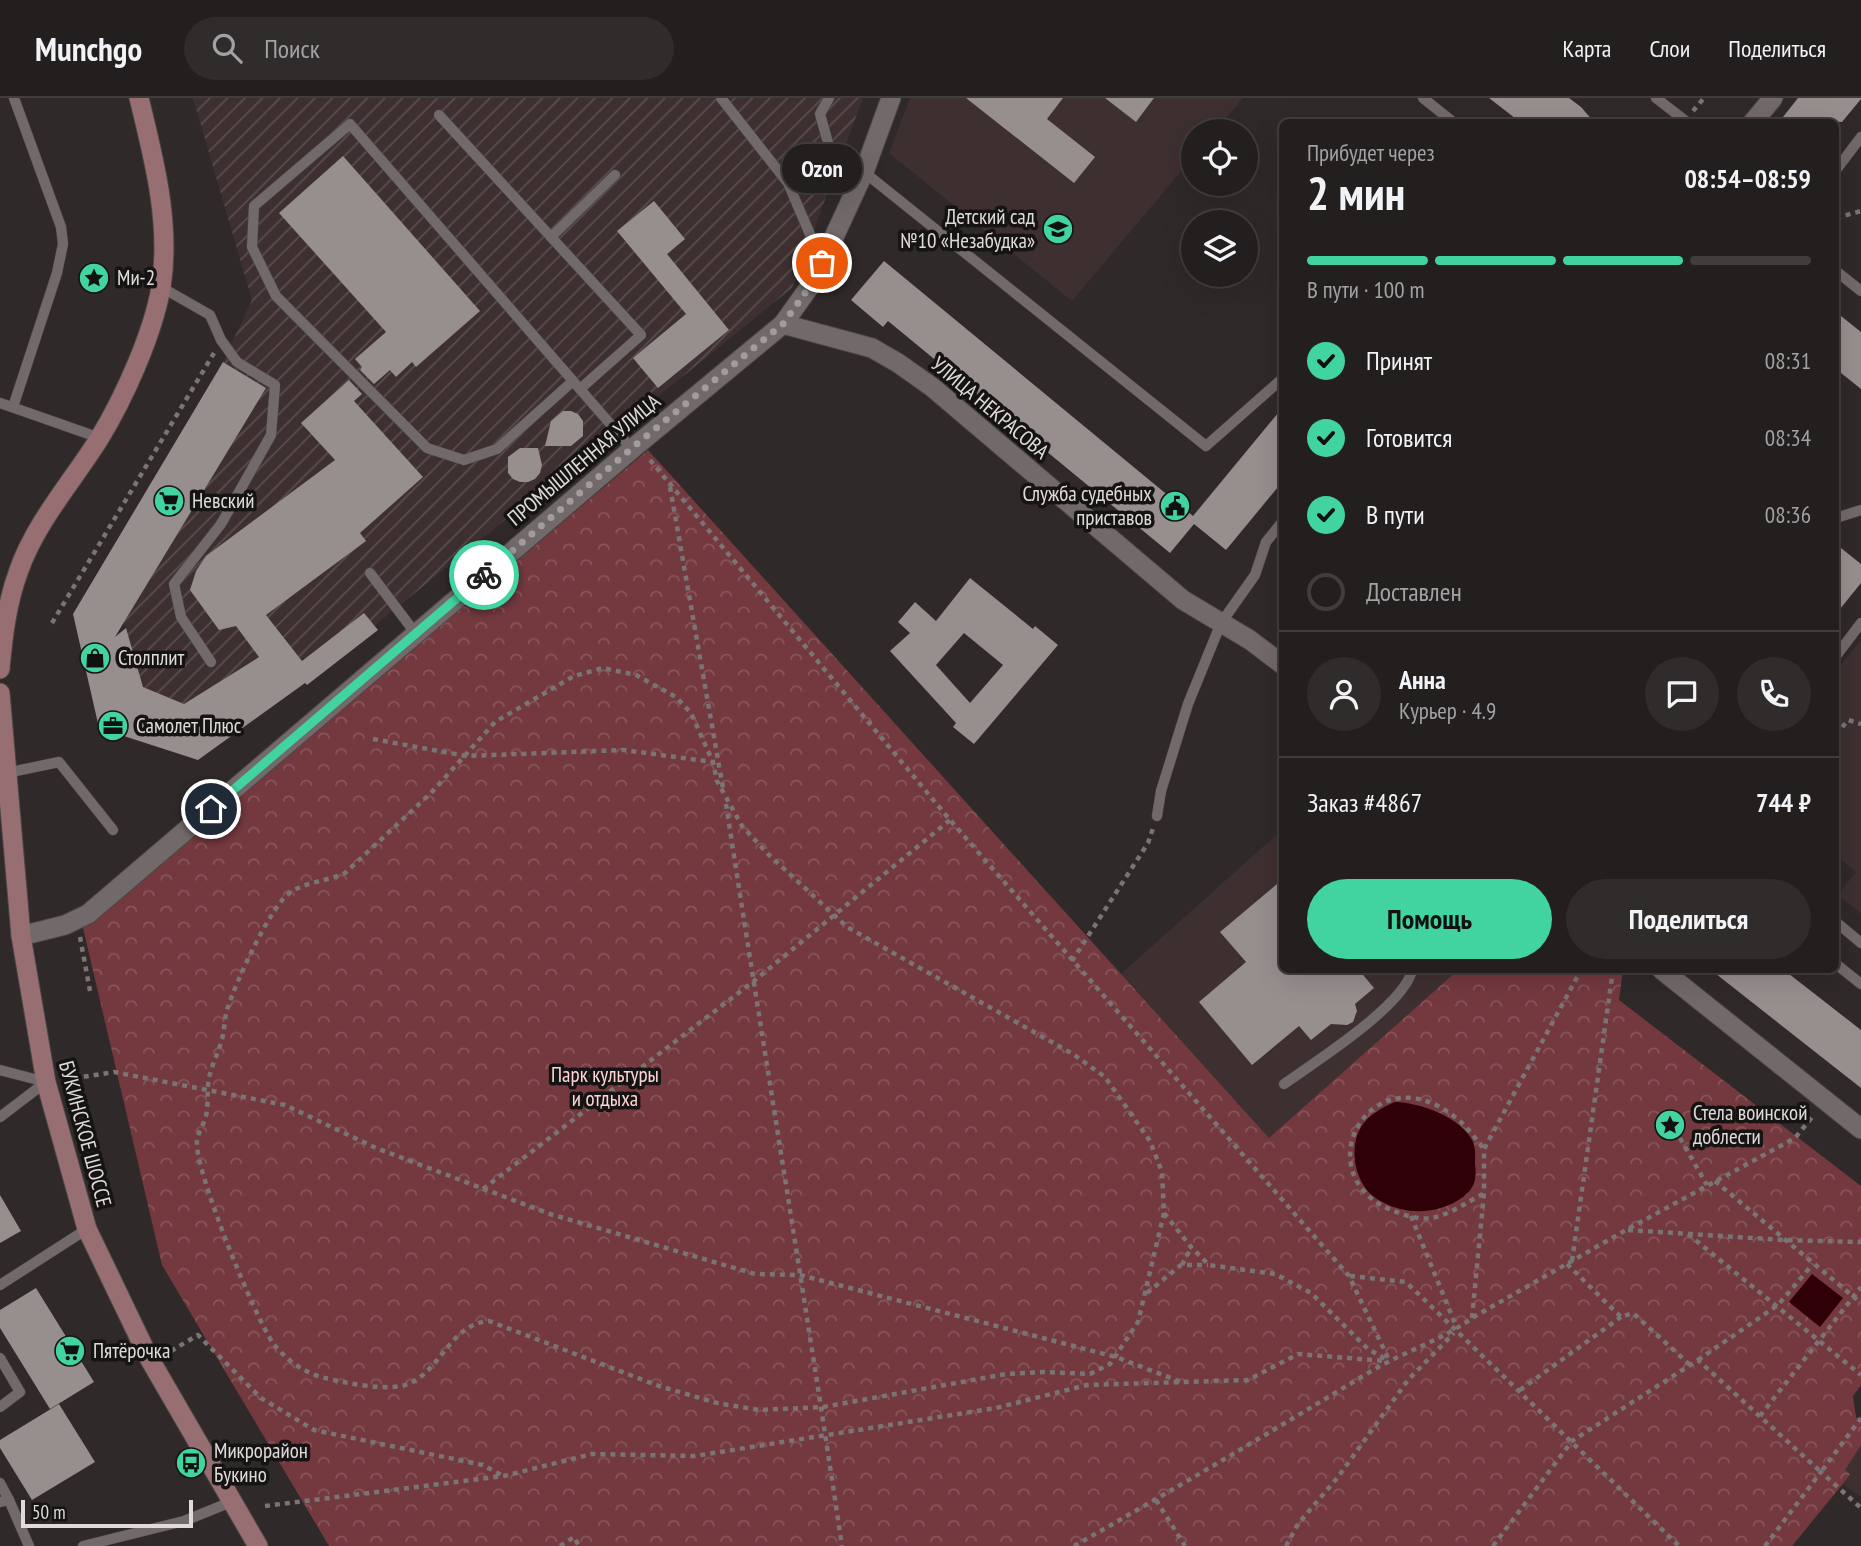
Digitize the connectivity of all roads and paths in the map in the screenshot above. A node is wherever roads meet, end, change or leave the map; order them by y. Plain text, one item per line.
1 (14, 98) edge
2 (139, 98) edge
3 (721, 98) edge
4 (829, 98) edge
5 (891, 98) edge
6 (1423, 98) edge
7 (1656, 98) edge
8 (1773, 98) edge
9 (439, 115) dead end
10 (1449, 119) edge
11 (1683, 119) edge
12 (1756, 119) edge
13 (1861, 137) edge
14 (1839, 166) edge
15 (864, 172) junction
16 (615, 175) dead end
17 (1861, 211) edge
18 (1839, 217) edge
19 (551, 237) junction
20 (822, 263) junction
21 (1839, 274) edge
22 (161, 287) junction
23 (1861, 292) edge
24 (783, 324) junction
25 (221, 340) junction
26 (1279, 382) edge
27 (577, 385) junction
28 (0, 403) edge
29 (13, 407) junction
30 (100, 438) junction
31 (635, 446) junction
32 (670, 486) junction
33 (1861, 510) edge
34 (1839, 517) edge
35 (1279, 527) edge
36 (370, 573) dead end
37 (52, 623) dead end
38 (1221, 623) junction
39 (1861, 623) edge
40 (416, 634) junction
41 (1839, 652) edge
42 (211, 662) dead end
43 (1279, 662) edge
44 (0, 669) edge
45 (0, 693) edge
46 (1861, 724) edge
47 (1839, 731) edge
48 (373, 739) dead end
49 (466, 756) junction
50 (715, 762) junction
51 (6, 773) junction
52 (725, 799) junction
53 (1157, 816) joint
54 (950, 820) junction
55 (113, 830) dead end
56 (834, 915) junction
57 (77, 919) junction
58 (1839, 925) edge
59 (21, 936) junction
60 (1861, 943) edge
61 (1072, 961) junction
62 (1839, 966) edge
63 (1411, 973) edge
64 (1579, 973) edge
65 (1613, 973) edge
66 (1666, 973) edge
67 (754, 981) junction
68 (1861, 984) edge
69 (90, 991) dead end
70 (0, 1070) edge
71 (46, 1082) junction
72 (1284, 1084) dead end
73 (208, 1092) junction
74 (1826, 1101) junction
75 (0, 1117) edge
76 (1861, 1129) edge
77 (1680, 1138) dead end
78 (1484, 1149) junction
79 (1715, 1181) junction
80 (1707, 1185) junction
81 (483, 1189) junction
82 (1484, 1193) junction
83 (1164, 1213) junction
84 (1412, 1216) junction
85 (87, 1229) junction
86 (1626, 1230) junction
87 (1688, 1233) junction
88 (1783, 1240) junction
89 (1861, 1242) edge
90 (1191, 1247) junction
91 (1569, 1263) junction
92 (1813, 1264) junction
93 (1181, 1265) junction
94 (1209, 1265) junction
95 (800, 1275) junction
96 (1349, 1276) junction
97 (0, 1285) edge
98 (1861, 1287) edge
99 (1147, 1293) junction
100 (1853, 1297) junction
101 (1861, 1303) edge
102 (1778, 1305) junction
103 (1621, 1317) junction
104 (1472, 1318) junction
105 (1458, 1329) junction
106 (1820, 1340) junction
107 (171, 1351) dead end
108 (1116, 1357) junction
109 (0, 1358) edge
110 (1698, 1360) junction
111 (1389, 1361) junction
112 (1690, 1366) junction
113 (1861, 1375) edge
114 (1181, 1382) junction
115 (1520, 1390) junction
116 (0, 1407) edge
117 (823, 1407) junction
118 (1760, 1416) junction
119 (1861, 1418) edge
120 (826, 1435) junction
121 (1572, 1441) junction
122 (1821, 1472) junction
123 (504, 1476) junction
124 (0, 1483) edge
125 (1156, 1500) junction
126 (4, 1501) edge
127 (231, 1502) junction
128 (265, 1506) dead end
129 (1861, 1508) edge
130 (29, 1546) edge
131 (83, 1546) edge
132 (258, 1546) edge
133 (560, 1546) edge
134 (579, 1546) edge
135 (842, 1546) edge
136 (1074, 1546) edge
137 (1185, 1546) edge
138 (1286, 1546) edge
139 (1493, 1546) edge
140 (1679, 1546) edge
141 (1765, 1546) edge

1 - 29 lane
2 - 22 main road
3 - 20 lane
4 - 15 lane
5 - 15 street, ПРОМЫШЛЕННАЯ УЛИЦА
6 - 10 lane
7 - 11 lane
8 - 12 street
9 - 19 lane
13 - 14 lane
15 - 20 street, ПРОМЫШЛЕННАЯ УЛИЦА
15 - 26 lane
16 - 19 lane
17 - 18 path
19 - 27 lane
20 - 24 street, ПРОМЫШЛЕННАЯ УЛИЦА
21 - 23 lane
22 - 25 lane
22 - 30 main road
24 - 31 street, ПРОМЫШЛЕННАЯ УЛИЦА
24 - 38 street, УЛИЦА НЕКРАСОВА
25 - 37 path
25 - 42 lane
27 - 27 lane
27 - 31 lane
28 - 29 lane
29 - 30 lane
30 - 44 main road
31 - 32 path
31 - 40 street, ПРОМЫШЛЕННАЯ УЛИЦА
32 - 50 path
32 - 54 path
33 - 34 lane
35 - 38 lane
36 - 40 lane
38 - 43 street, УЛИЦА НЕКРАСОВА
38 - 53 lane
39 - 41 lane
40 - 57 street, ПРОМЫШЛЕННАЯ УЛИЦА
45 - 51 main road, БУКИНСКОЕ ШОССЕ
46 - 47 path
48 - 49 path
49 - 50 path
49 - 50 path
49 - 73 path
50 - 52 path
51 - 55 lane
51 - 59 main road, БУКИНСКОЕ ШОССЕ
52 - 56 path
52 - 67 path
53 - 61 path
54 - 56 path
54 - 61 path
56 - 67 path
56 - 83 path
57 - 59 street, ПРОМЫШЛЕННАЯ УЛИЦА
57 - 69 path
58 - 60 lane
59 - 71 main road, БУКИНСКОЕ ШОССЕ
61 - 96 path
62 - 68 lane
63 - 72 lane
64 - 78 path
65 - 91 path
66 - 74 street
67 - 81 path
67 - 95 path
70 - 71 lane
71 - 73 path
71 - 75 lane
71 - 85 main road, БУКИНСКОЕ ШОССЕ
73 - 81 path
73 - 117 path
74 - 76 street
74 - 79 path
77 - 80 path
78 - 82 path
78 - 84 path
79 - 80 path
79 - 88 path
80 - 86 path
81 - 95 path
82 - 84 path
82 - 104 path
83 - 90 path
83 - 99 path
84 - 105 path
85 - 97 lane
85 - 127 main road, БУКИНСКОЕ ШОССЕ
86 - 87 path
86 - 91 path
87 - 88 path
87 - 102 path
88 - 89 path
88 - 92 path
90 - 93 path
90 - 94 path
91 - 103 path
91 - 104 path
92 - 100 path
92 - 102 path
93 - 94 path
93 - 99 path
94 - 111 path
95 - 108 path
95 - 117 path
96 - 105 path
96 - 111 path
98 - 100 path
99 - 108 path
100 - 101 path
100 - 106 path
102 - 106 path
102 - 110 path
103 - 112 path
103 - 115 path
104 - 105 path
105 - 111 path
105 - 115 path
105 - 138 path
106 - 113 path
106 - 118 path
107 - 123 path
108 - 114 path
108 - 117 path
109 - 116 lane
110 - 112 path
110 - 118 path
111 - 114 path
111 - 125 path
112 - 121 path
114 - 120 path
115 - 121 path
117 - 120 path
118 - 122 path
119 - 122 path
120 - 123 path
120 - 135 path
121 - 139 path
121 - 140 path
122 - 129 path
122 - 141 path
123 - 128 path
124 - 126 lane
125 - 136 path
125 - 137 path
126 - 130 lane
127 - 131 lane
127 - 132 main road, БУКИНСКОЕ ШОССЕ
133 - 134 path

